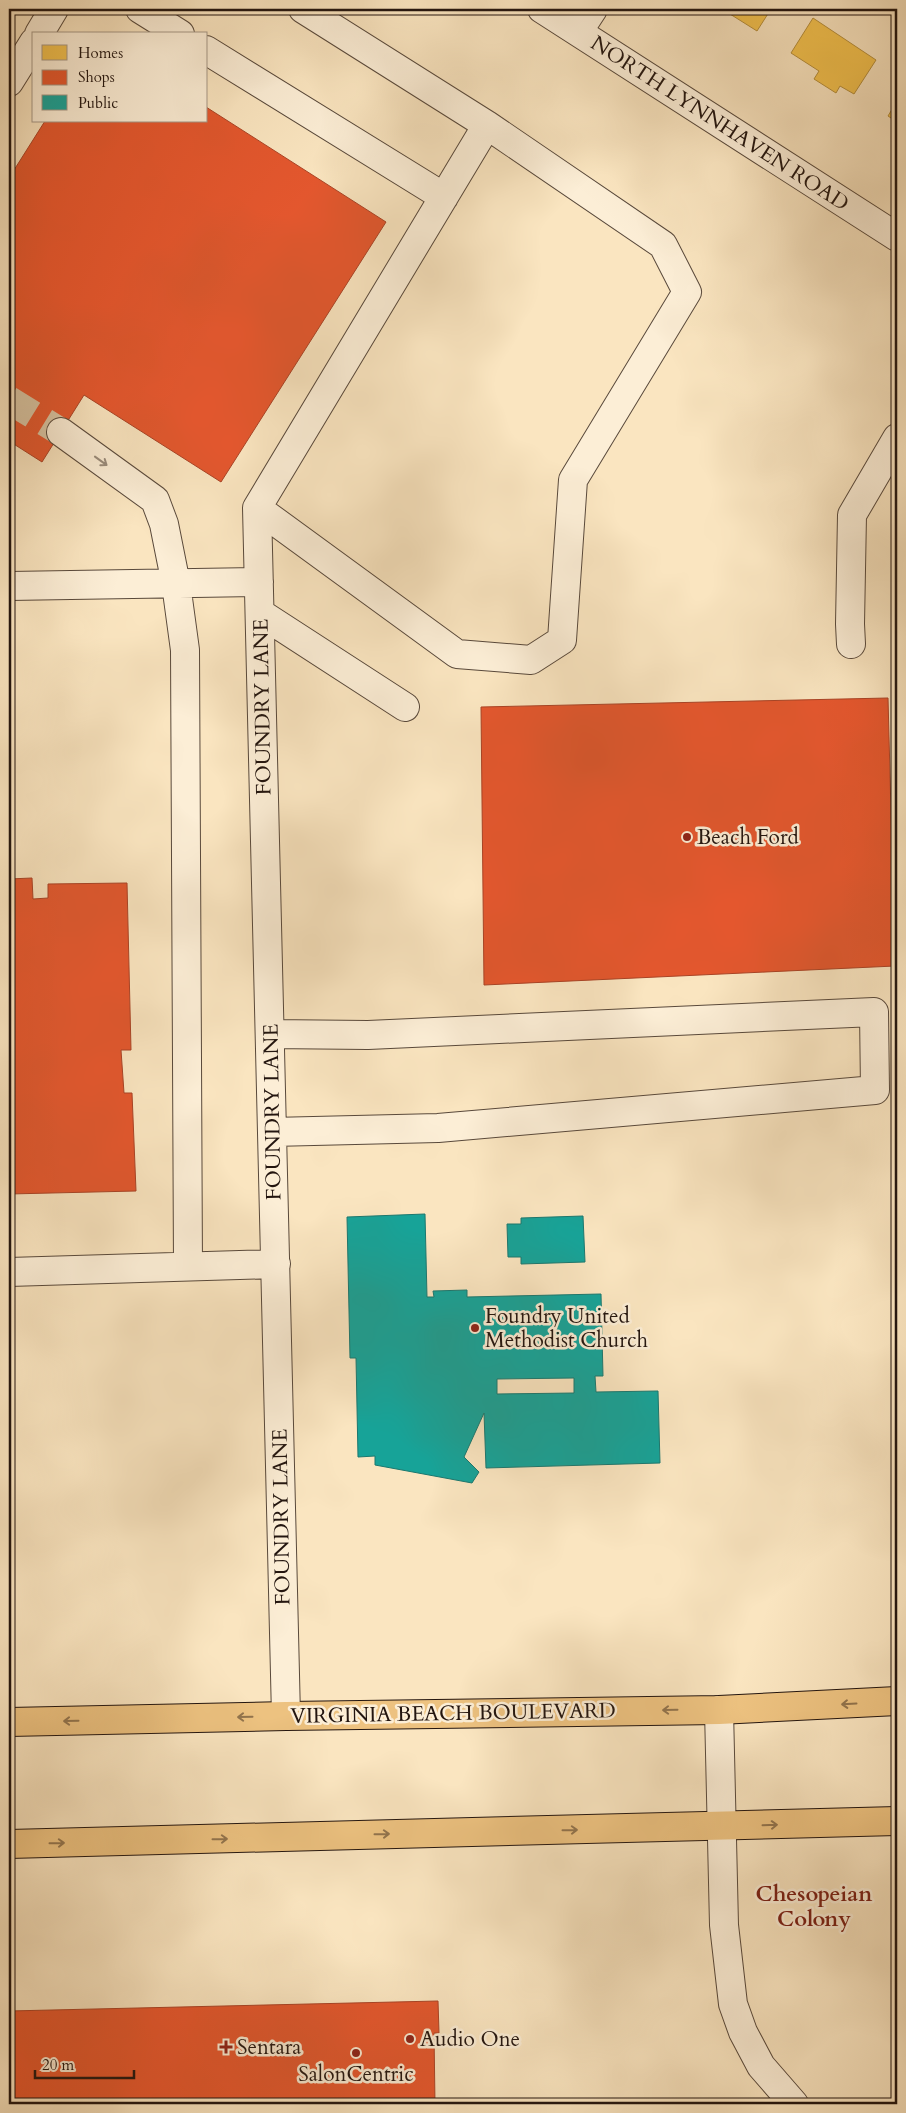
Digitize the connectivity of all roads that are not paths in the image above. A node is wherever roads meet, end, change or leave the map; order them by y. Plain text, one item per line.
1 (54, 9) edge
2 (140, 9) edge
3 (303, 9) edge
4 (542, 9) edge
5 (593, 9) edge
6 (40, 32) edge
7 (177, 32) edge
8 (578, 32) junction
9 (32, 45) edge
10 (208, 51) edge
11 (9, 82) edge
12 (487, 125) junction
13 (444, 197) junction
14 (897, 237) edge
15 (61, 432) tunnel mouth
16 (897, 438) edge
17 (257, 508) junction
18 (259, 582) junction
19 (176, 584) junction
20 (9, 586) edge
21 (260, 613) junction
22 (851, 644) dead end
23 (405, 707) dead end
24 (270, 1034) junction
25 (272, 1132) junction
26 (276, 1264) junction
27 (188, 1266) junction
28 (9, 1272) edge
29 (897, 1701) edge
30 (718, 1710) junction
31 (286, 1716) junction
32 (9, 1722) edge
33 (897, 1820) edge
34 (721, 1827) junction
35 (9, 1844) edge
36 (794, 2104) edge

1 - 6 street
2 - 7 street
3 - 12 street
4 - 8 street, NORTH LYNNHAVEN ROAD
5 - 8 street
8 - 14 street, NORTH LYNNHAVEN ROAD
9 - 11 street
10 - 13 street
12 - 13 street
12 - 17 street
13 - 17 street
15 -> 19 street
16 - 22 street
17 - 18 street, FOUNDRY LANE
18 - 19 street
18 - 21 street, FOUNDRY LANE
19 - 20 street
19 - 27 street
21 - 23 street
21 - 24 street, FOUNDRY LANE
24 - 25 street, FOUNDRY LANE
24 - 25 street
25 - 26 street, FOUNDRY LANE
26 - 27 street
26 - 31 street, FOUNDRY LANE
27 - 28 street
29 -> 30 main road, VIRGINIA BEACH BOULEVARD
30 -> 31 main road, VIRGINIA BEACH BOULEVARD
30 - 34 street
31 -> 32 main road, VIRGINIA BEACH BOULEVARD
34 -> 33 main road
35 -> 34 main road
34 - 36 street

